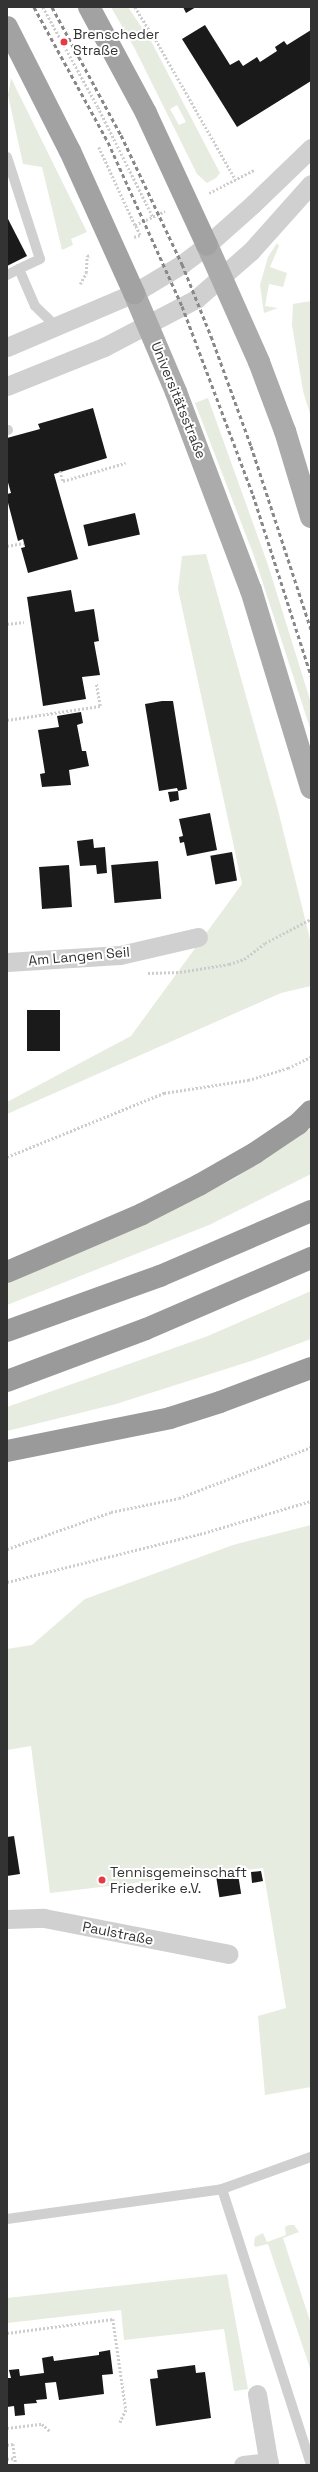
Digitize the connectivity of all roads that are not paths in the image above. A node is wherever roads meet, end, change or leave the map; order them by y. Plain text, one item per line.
1 (89, 7) edge
2 (9, 36) edge
3 (311, 148) edge
4 (7, 157) edge
5 (311, 184) edge
6 (207, 245) junction
7 (19, 269) junction
8 (7, 275) edge
9 (222, 278) junction
10 (134, 293) junction
11 (148, 325) junction
12 (58, 327) junction
13 (7, 347) edge
14 (7, 386) edge
15 (311, 517) edge
16 (311, 788) edge
17 (198, 937) dead end
18 (7, 962) edge
19 (311, 1111) edge
20 (311, 1210) edge
21 (311, 1258) edge
22 (7, 1272) edge
23 (7, 1331) edge
24 (311, 1368) edge
25 (7, 1381) edge
26 (7, 1451) edge
27 (7, 1919) edge
28 (229, 1954) dead end
29 (311, 2157) edge
30 (222, 2189) junction
31 (7, 2219) edge
32 (256, 2394) dead end
33 (269, 2463) edge
34 (243, 2465) edge
35 (311, 2465) edge

1 - 6 highway
2 - 10 highway, Universitätsstraße
3 - 6 street
4 - 7 lane
5 - 9 street
6 - 9 main road
6 - 10 street
7 - 8 lane
7 - 12 lane
9 - 11 street
9 - 15 main road
10 - 11 main road, Universitätsstraße
10 - 12 street
11 - 14 street
11 - 16 main road, Universitätsstraße
12 - 13 street
17 - 18 street, Am Langen Seil
19 - 22 highway
20 - 23 highway
21 - 25 highway
24 - 26 highway
27 - 28 street, Paulstraße
29 - 30 lane
30 - 31 lane
30 - 35 lane
32 - 33 street
33 - 34 street

